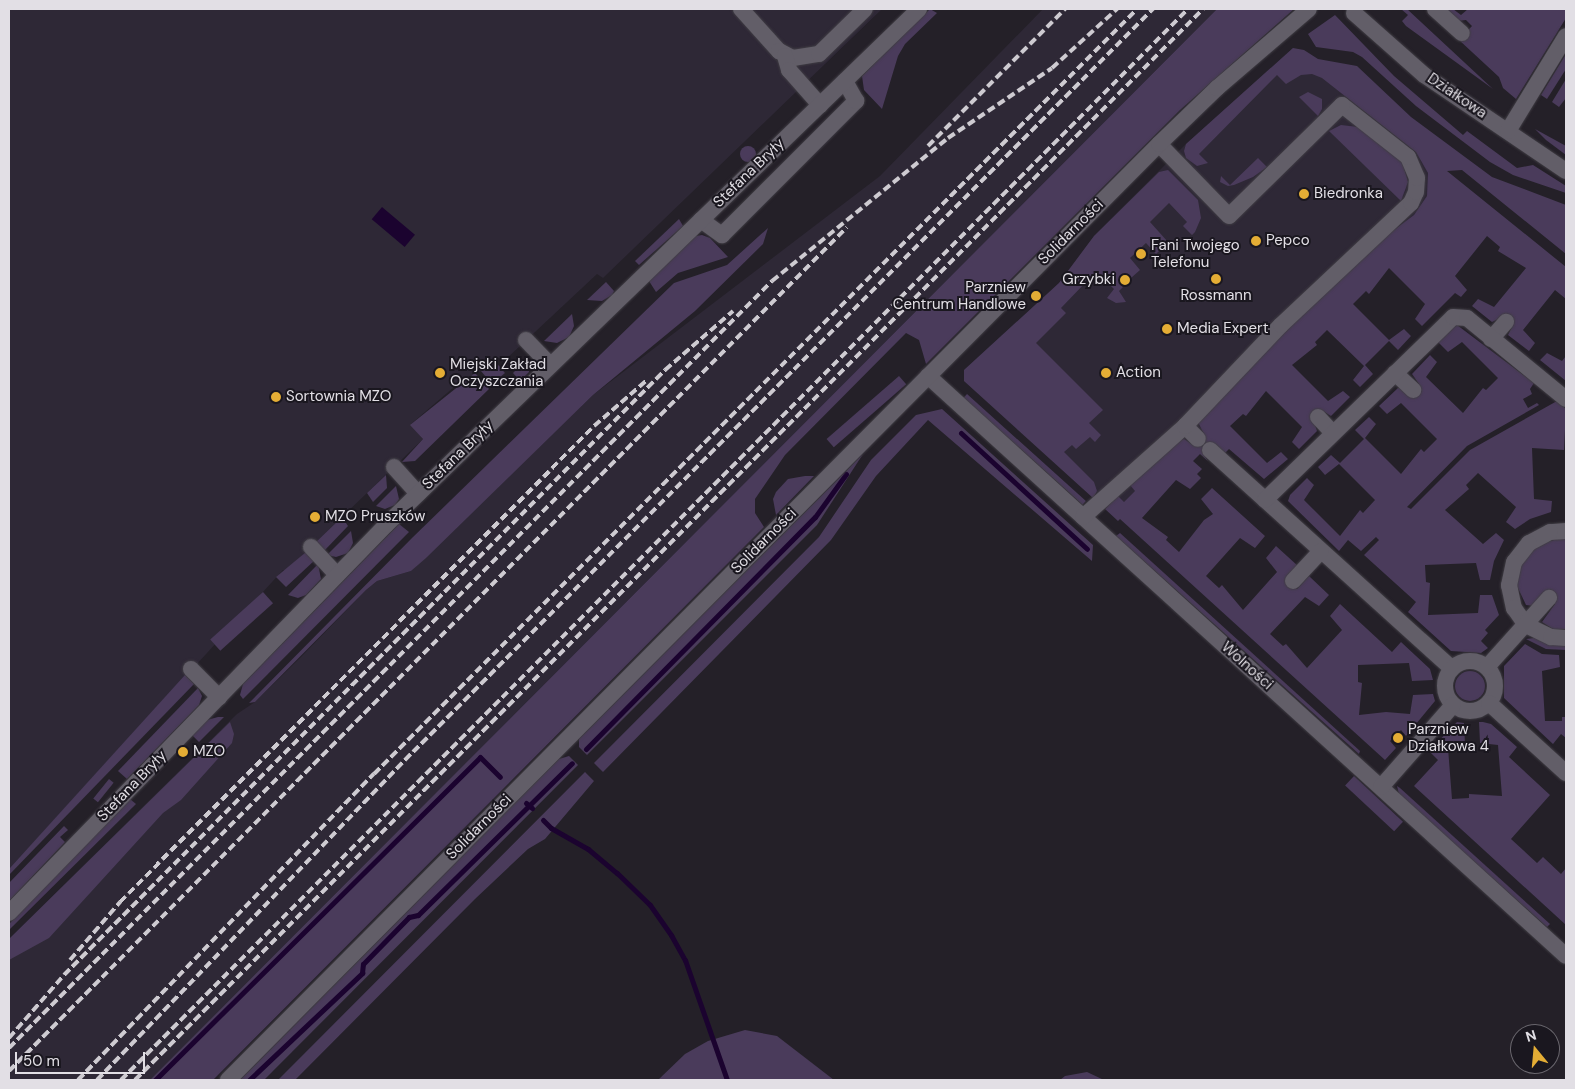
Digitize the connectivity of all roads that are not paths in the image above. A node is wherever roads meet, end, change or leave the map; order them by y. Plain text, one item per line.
1 (741, 9) edge
2 (865, 9) edge
3 (919, 9) edge
4 (1309, 9) edge
5 (1435, 9) edge
6 (1354, 13) dead end
7 (1462, 33) dead end
8 (1566, 36) edge
9 (785, 56) junction
10 (845, 81) junction
11 (820, 105) junction
12 (1508, 131) junction
13 (1159, 144) junction
14 (1566, 171) edge
15 (701, 220) junction
16 (1506, 322) dead end
17 (1491, 339) junction
18 (526, 340) dead end
19 (550, 365) junction
20 (1395, 373) junction
21 (928, 376) junction
22 (1413, 390) dead end
23 (1566, 399) edge
24 (1318, 417) dead end
25 (1185, 426) junction
26 (1333, 433) junction
27 (1198, 439) dead end
28 (1210, 450) dead end
29 (394, 467) dead end
30 (418, 494) junction
31 (1265, 500) junction
32 (1083, 517) junction
33 (1566, 531) edge
34 (311, 547) dead end
35 (1321, 551) junction
36 (337, 575) junction
37 (1293, 581) dead end
38 (1549, 598) dead end
39 (1526, 625) junction
40 (1566, 638) edge
41 (1487, 667) junction
42 (192, 668) dead end
43 (1452, 668) junction
44 (219, 697) junction
45 (1489, 703) junction
46 (1453, 704) junction
47 (1566, 773) edge
48 (1381, 787) junction
49 (9, 913) edge
50 (1566, 956) edge
51 (228, 1080) edge

1 - 9 street
2 - 9 street
3 - 10 street, Stefana Bryły
4 - 13 street, Solidarności
5 - 7 street
6 - 12 street, Działkowa
8 - 12 street
9 - 11 street
10 - 11 street, Stefana Bryły
10 - 15 street
11 - 15 street, Stefana Bryły
12 - 14 street, Działkowa
13 - 21 street, Solidarności
13 - 25 street
15 - 19 street, Stefana Bryły
16 - 17 street
17 - 20 street
17 - 23 street
18 - 19 street
19 - 30 street, Stefana Bryły
20 - 22 street
20 - 26 street
21 - 32 street, Wolności
21 - 51 street, Solidarności
24 - 26 street
25 - 27 street
25 - 32 street
26 - 31 street
28 - 31 street
29 - 30 street
30 - 36 street, Stefana Bryły
31 - 35 street
32 - 48 street, Wolności
33 - 39 street
34 - 36 street
35 - 37 street
35 - 43 street
36 - 44 street, Stefana Bryły
38 - 39 street
39 - 40 street
39 - 41 street
41 - 43 street
41 - 45 street
42 - 44 street
43 - 46 street
44 - 49 street, Stefana Bryły
45 - 46 street
45 - 47 street
46 - 48 street
48 - 50 street, Wolności

